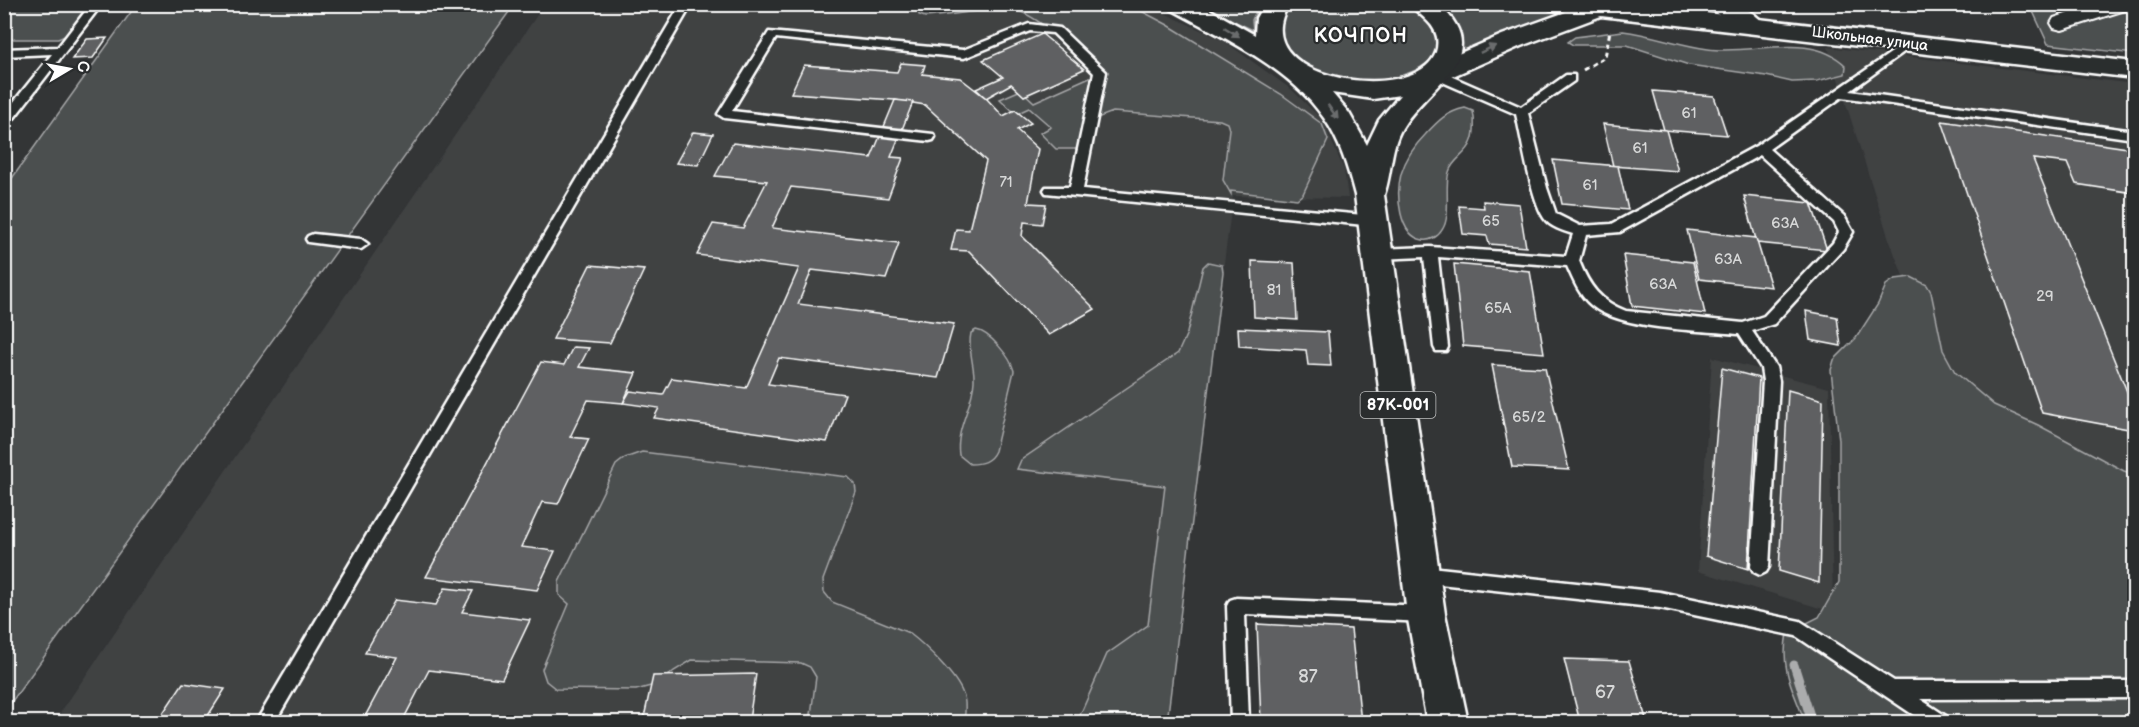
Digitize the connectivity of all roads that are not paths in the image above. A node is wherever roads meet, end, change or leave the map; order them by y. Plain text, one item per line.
1 (97, 4) edge
2 (687, 4) edge
3 (1180, 4) edge
4 (1277, 4) edge
5 (1423, 4) edge
6 (1559, 4) edge
7 (1721, 4) edge
8 (2120, 4) edge
9 (1611, 20) junction
10 (2062, 23) dead end
11 (1751, 26) junction
12 (1908, 44) junction
13 (61, 50) junction
14 (4, 53) edge
15 (1293, 70) junction
16 (2134, 70) edge
17 (1435, 74) junction
18 (1570, 78) road end
19 (1839, 93) junction
20 (1522, 112) junction
21 (4, 123) edge
22 (2134, 135) edge
23 (929, 137) dead end
24 (1761, 149) junction
25 (1051, 189) dead end
26 (1076, 192) junction
27 (1372, 208) junction
28 (1580, 231) junction
29 (313, 240) dead end
30 (361, 244) dead end
31 (1430, 252) junction
32 (1378, 254) junction
33 (1572, 261) junction
34 (1743, 329) junction
35 (1441, 347) dead end
36 (1760, 567) dead end
37 (1421, 574) junction
38 (1426, 615) junction
39 (1891, 690) junction
40 (2134, 690) edge
41 (265, 723) edge
42 (1240, 723) edge
43 (1448, 723) edge
44 (1939, 723) edge

1 - 13 lane
2 - 41 lane
3 -> 15 main road, 87К-001
4 - 15 main road, 87К-001
5 - 17 main road, 87К-001
6 - 9 main road, Школьная улица
7 - 11 main road
8 - 10 street
9 - 11 main road, Школьная улица
17 -> 9 main road
11 - 12 main road, Школьная улица
12 - 16 main road, Школьная улица
12 - 19 lane
13 - 14 lane
13 - 21 lane
15 - 17 main road, 87К-001
15 -> 27 main road, 87К-001
17 - 20 lane
17 - 27 main road, 87К-001
18 - 20 lane
19 - 22 lane
19 - 24 lane
20 - 28 lane
23 - 26 lane
24 - 28 lane
24 - 34 lane
25 - 26 lane
26 - 27 lane
27 - 32 main road, 87К-001
28 - 33 lane
29 - 30 lane
31 - 32 lane
31 - 33 lane
31 - 35 lane
32 - 37 main road, 87К-001
33 - 34 lane
34 - 36 lane
37 - 38 main road, 87К-001
37 - 39 lane
38 - 42 lane
38 - 43 main road, 87К-001
39 - 40 lane
39 - 44 lane

